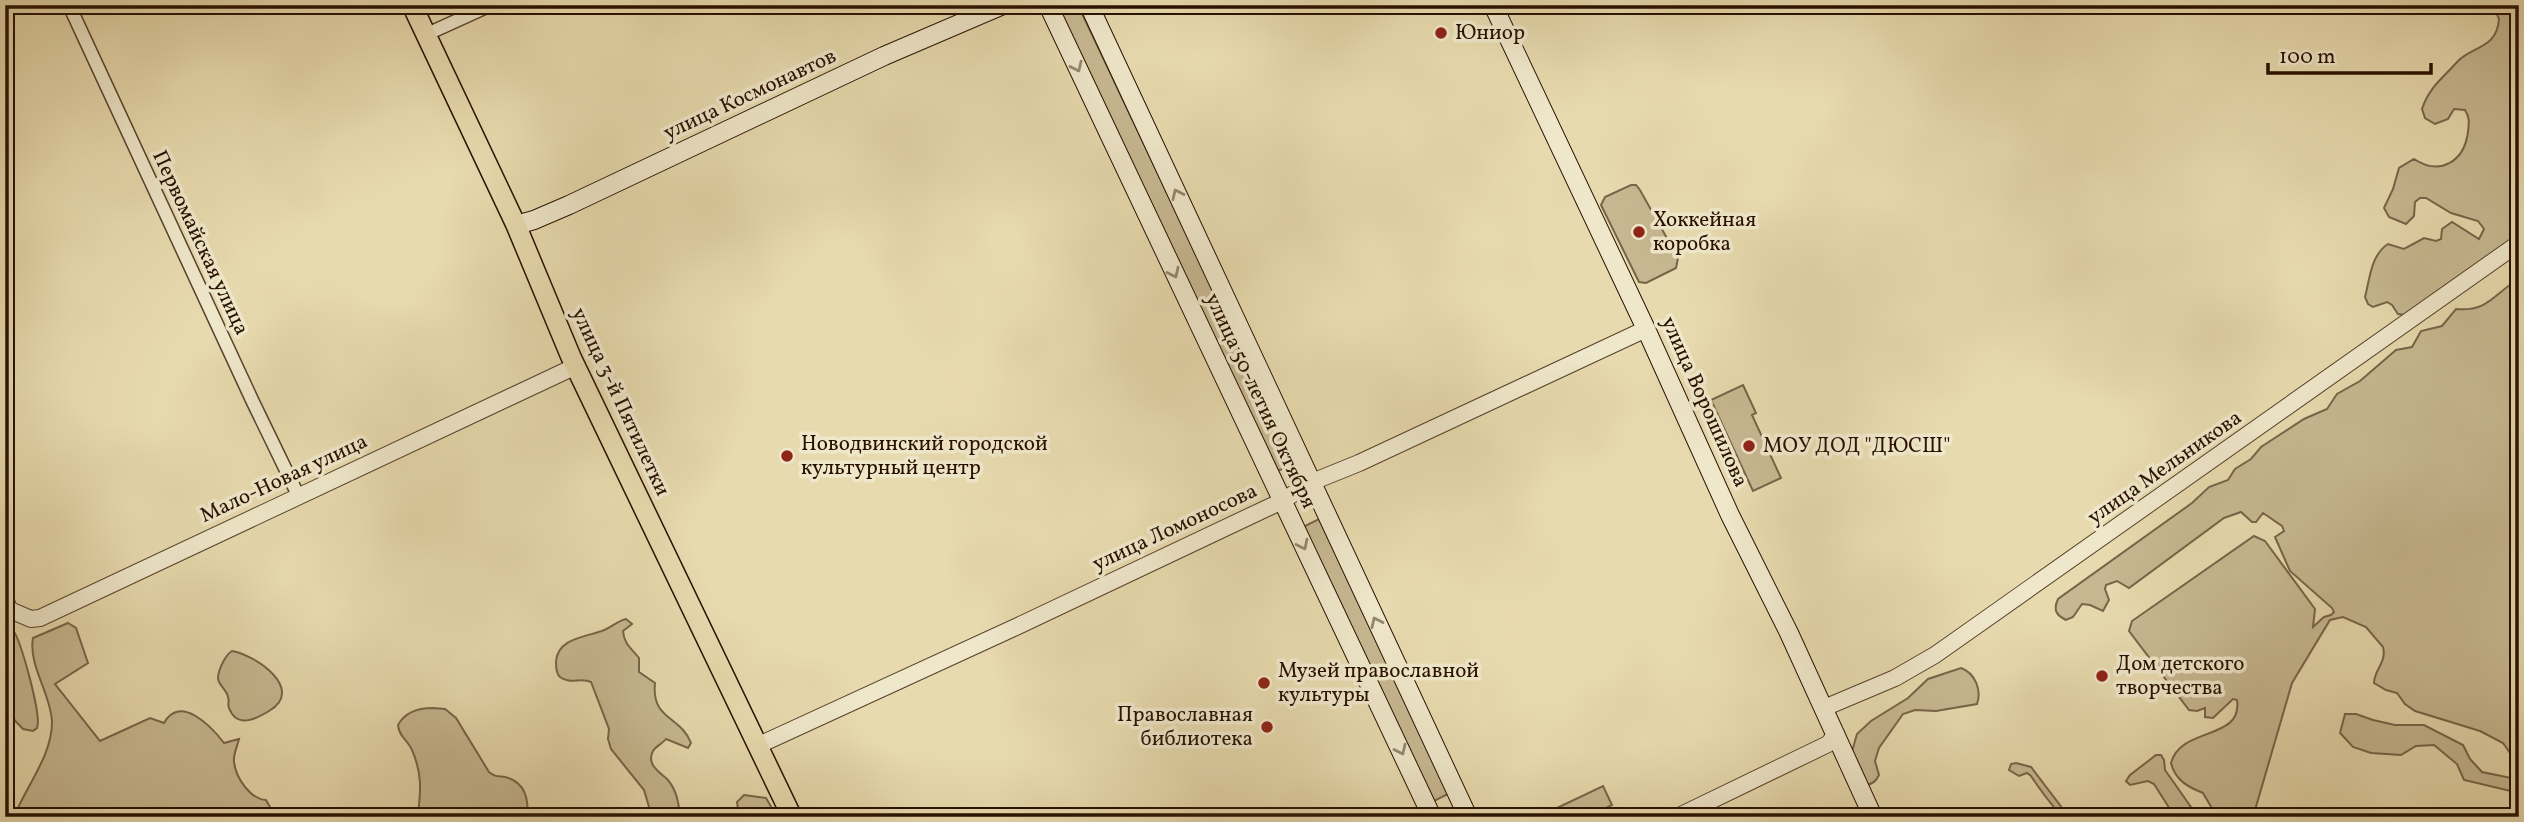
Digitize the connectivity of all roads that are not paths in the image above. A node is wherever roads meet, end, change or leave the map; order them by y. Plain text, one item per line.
1 (69, 5) edge
2 (412, 5) edge
3 (491, 5) edge
4 (1003, 5) edge
5 (1048, 5) edge
6 (1089, 5) edge
7 (1493, 5) edge
8 (425, 34) junction
9 (516, 225) junction
10 (2519, 243) edge
11 (1646, 329) junction
12 (576, 366) junction
13 (1312, 482) junction
14 (298, 495) junction
15 (1282, 501) junction
16 (8, 605) edge
17 (1824, 708) junction
18 (1836, 734) junction
19 (759, 745) junction
20 (1426, 815) edge
21 (792, 817) edge
22 (1468, 817) edge
23 (1677, 817) edge
24 (1873, 817) edge

1 - 14 street, Первомайская улица
2 - 8 main road, улица 3-й Пятилетки
3 - 8 street
4 - 9 main road, улица Космонавтов
5 -> 15 main road, улица 50-летия Октября
13 -> 6 main road, улица 50-летия Октября
7 - 11 main road, улица Ворошилова
8 - 9 main road, улица 3-й Пятилетки
9 - 12 main road, улица 3-й Пятилетки
10 - 17 street, улица Мельникова
11 - 13 street, улица Ломоносова
11 - 17 main road, улица Ворошилова
12 - 14 street, Мало-Новая улица
12 - 19 main road, улица 3-й Пятилетки
13 - 15 street, улица Ломоносова
22 -> 13 main road, улица 50-летия Октября
14 - 16 street, Мало-Новая улица
15 - 19 street, улица Ломоносова
15 -> 20 main road, улица 50-летия Октября
17 - 18 main road, улица Ворошилова
18 - 23 street
18 - 24 main road, улица Ворошилова
19 - 21 main road, улица 3-й Пятилетки

